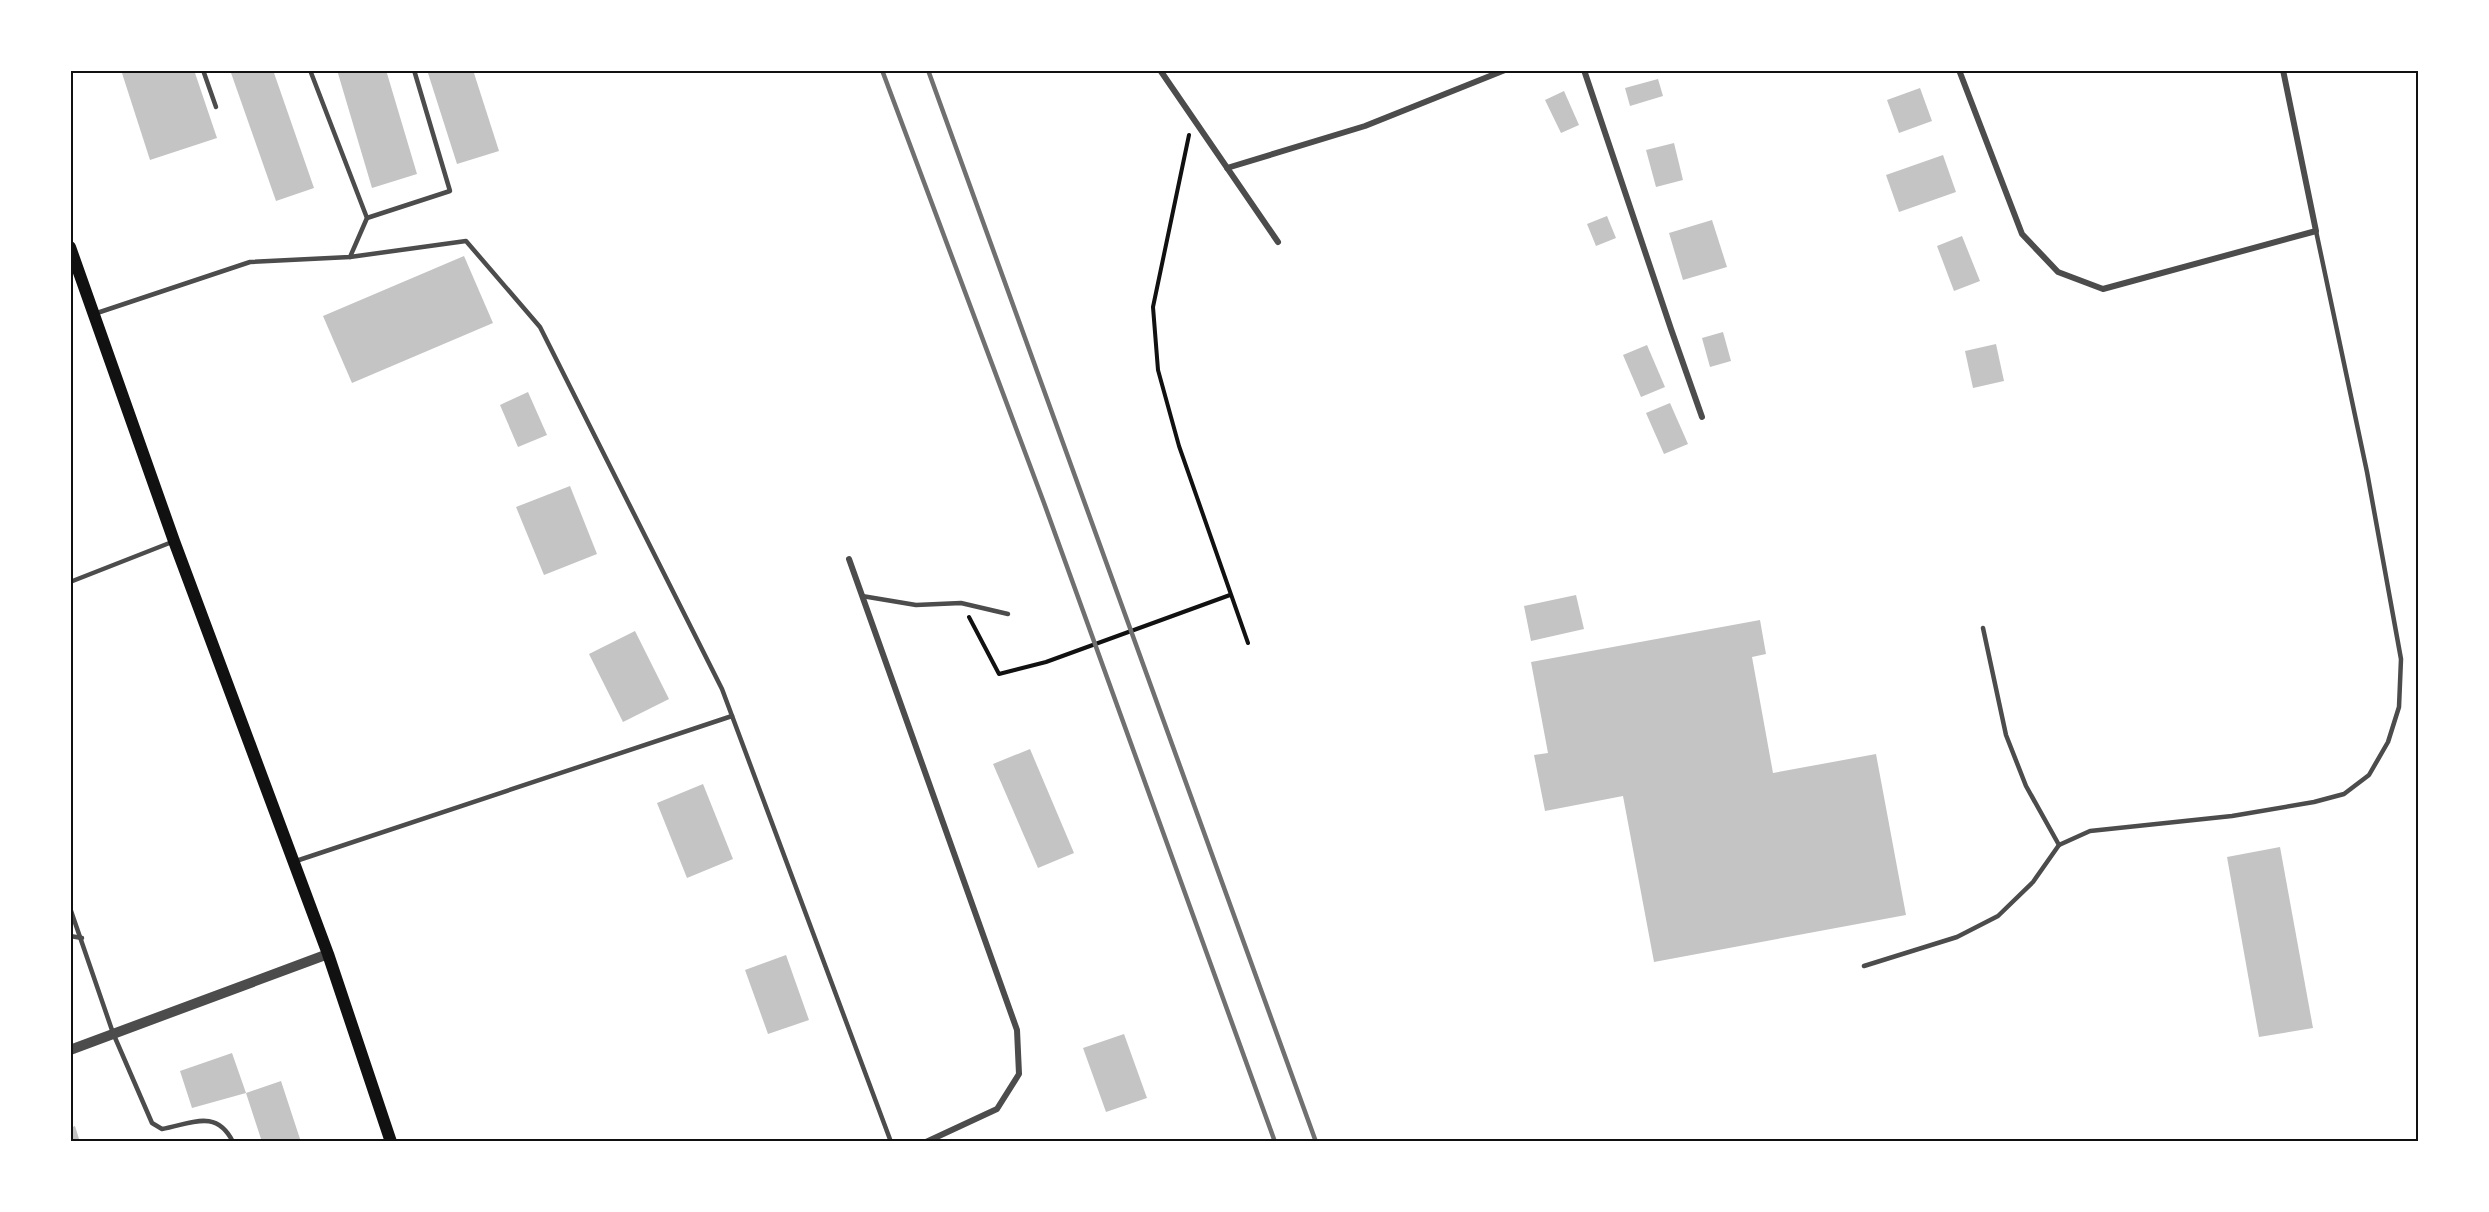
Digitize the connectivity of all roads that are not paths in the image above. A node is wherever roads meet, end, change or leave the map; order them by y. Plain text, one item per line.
1 (203, 70) edge
2 (310, 70) edge
3 (414, 70) edge
4 (1160, 70) edge
5 (1504, 70) edge
6 (1584, 70) edge
7 (1959, 70) edge
8 (2283, 70) edge
9 (216, 107) dead end
10 (1227, 168) junction
11 (367, 218) junction
12 (2316, 231) junction
13 (1278, 242) dead end
14 (70, 247) edge
15 (350, 256) junction
16 (94, 314) junction
17 (1702, 417) dead end
18 (174, 542) junction
19 (849, 559) dead end
20 (70, 582) edge
21 (862, 596) junction
22 (1008, 614) dead end
23 (1983, 628) dead end
24 (732, 716) junction
25 (2059, 845) junction
26 (293, 862) junction
27 (70, 908) edge
28 (70, 936) edge
29 (82, 938) junction
30 (328, 954) junction
31 (1864, 966) dead end
32 (113, 1033) junction
33 (70, 1050) edge
34 (233, 1142) edge
35 (391, 1142) edge
36 (891, 1142) edge
37 (926, 1142) edge

1 - 9 lane
2 - 11 lane
3 - 11 lane
4 - 10 street
5 - 10 street
6 - 17 street
7 - 12 street
8 - 12 street
10 - 13 street
11 - 15 lane
12 - 25 lane
14 - 16 main road
15 - 16 lane
15 - 24 lane
16 - 18 main road
18 - 20 lane
18 - 26 main road
19 - 21 street
21 - 22 lane
21 - 37 street
23 - 25 lane
24 - 26 lane
24 - 36 lane
25 - 31 lane
26 - 30 main road
27 - 29 lane
28 - 29 lane
29 - 32 lane
30 - 32 street
30 - 35 main road
32 - 33 street
32 - 34 lane

